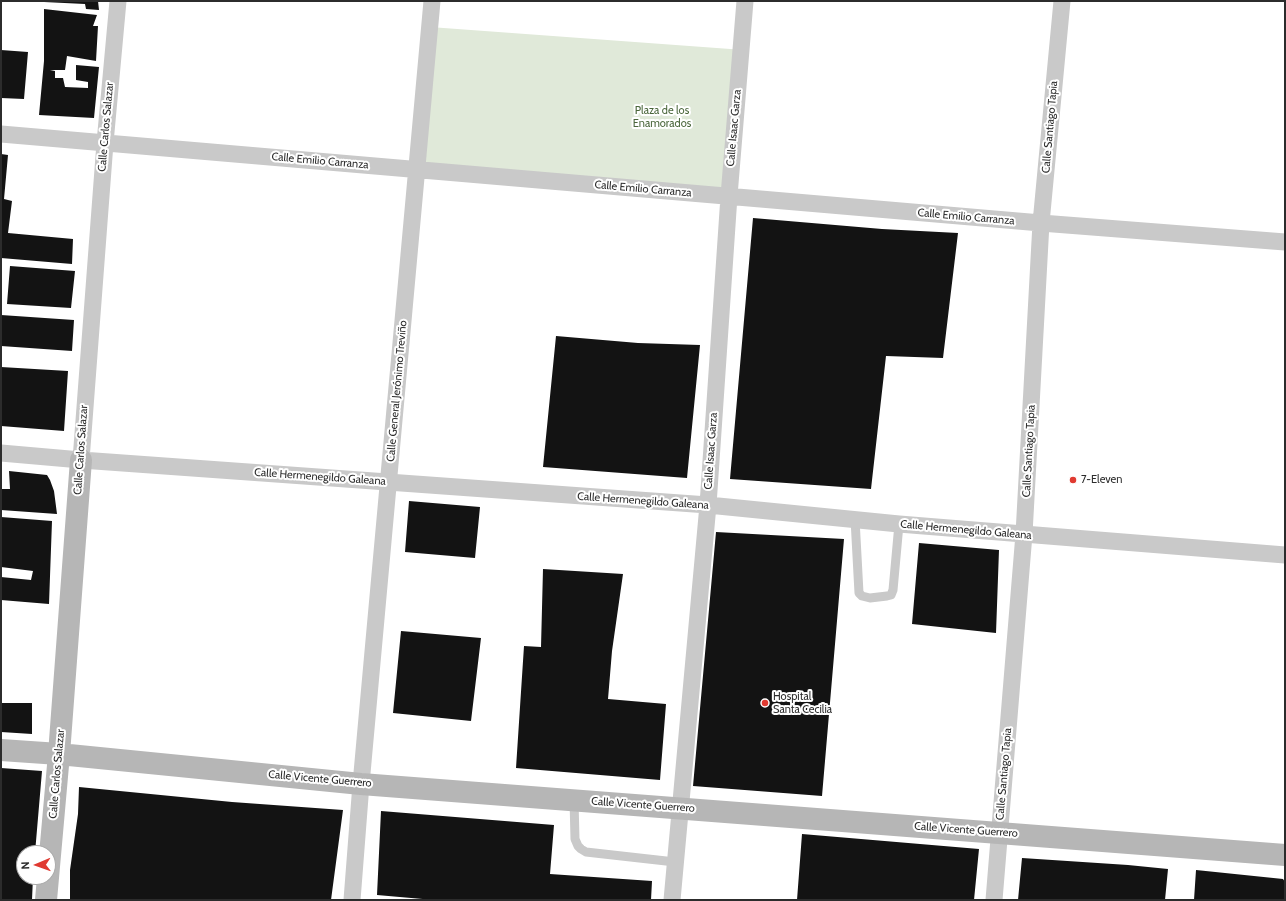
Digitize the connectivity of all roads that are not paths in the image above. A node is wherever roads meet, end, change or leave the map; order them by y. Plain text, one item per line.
1 (118, 1) edge
2 (432, 1) edge
3 (745, 1) edge
4 (1062, 1) edge
5 (1, 134) edge
6 (105, 142) junction
7 (416, 169) junction
8 (728, 196) junction
9 (1041, 223) junction
10 (1285, 242) edge
11 (1, 453) edge
12 (80, 460) junction
13 (389, 482) junction
14 (708, 506) junction
15 (854, 519) junction
16 (899, 524) junction
17 (1024, 534) junction
18 (1285, 555) edge
19 (1, 750) edge
20 (59, 754) junction
21 (361, 784) junction
22 (574, 800) junction
23 (680, 808) junction
24 (999, 833) junction
25 (1285, 855) edge
26 (675, 862) junction
27 (46, 900) edge
28 (352, 900) edge
29 (672, 900) edge
30 (994, 900) edge

1 - 6 street, Calle Carlos Salazar
2 - 7 street, Calle General Jerónimo Treviño
3 - 8 street, Calle Isaac Garza
4 - 9 street, Calle Santiago Tapia
5 - 6 street, Calle Emilio Carranza
6 - 7 street, Calle Emilio Carranza
6 - 12 street, Calle Carlos Salazar
7 - 8 street, Calle Emilio Carranza
7 - 13 street, Calle General Jerónimo Treviño
8 - 9 street, Calle Emilio Carranza
8 - 14 street, Calle Isaac Garza
9 - 10 street, Calle Emilio Carranza
9 - 17 street, Calle Santiago Tapia
11 - 12 street, Calle Hermenegildo Galeana
12 - 13 street, Calle Hermenegildo Galeana
12 - 20 street, Calle Carlos Salazar
13 - 14 street, Calle Hermenegildo Galeana
13 - 21 street, Calle General Jerónimo Treviño
14 - 15 street, Calle Hermenegildo Galeana
14 - 23 street, Calle Isaac Garza
15 - 16 street, Calle Hermenegildo Galeana
15 - 16 lane
16 - 17 street, Calle Hermenegildo Galeana
17 - 18 street, Calle Hermenegildo Galeana
17 - 24 street, Calle Santiago Tapia
19 - 20 street, Calle Vicente Guerrero
20 - 21 street, Calle Vicente Guerrero
20 - 27 street, Calle Carlos Salazar
21 - 22 street, Calle Vicente Guerrero
21 - 28 street, Calle General Jerónimo Treviño
22 - 23 street, Calle Vicente Guerrero
22 - 26 lane
23 - 24 street, Calle Vicente Guerrero
23 - 26 street, Calle Isaac Garza
24 - 25 street, Calle Vicente Guerrero
24 - 30 street, Calle Santiago Tapia
26 - 29 street, Calle Isaac Garza

